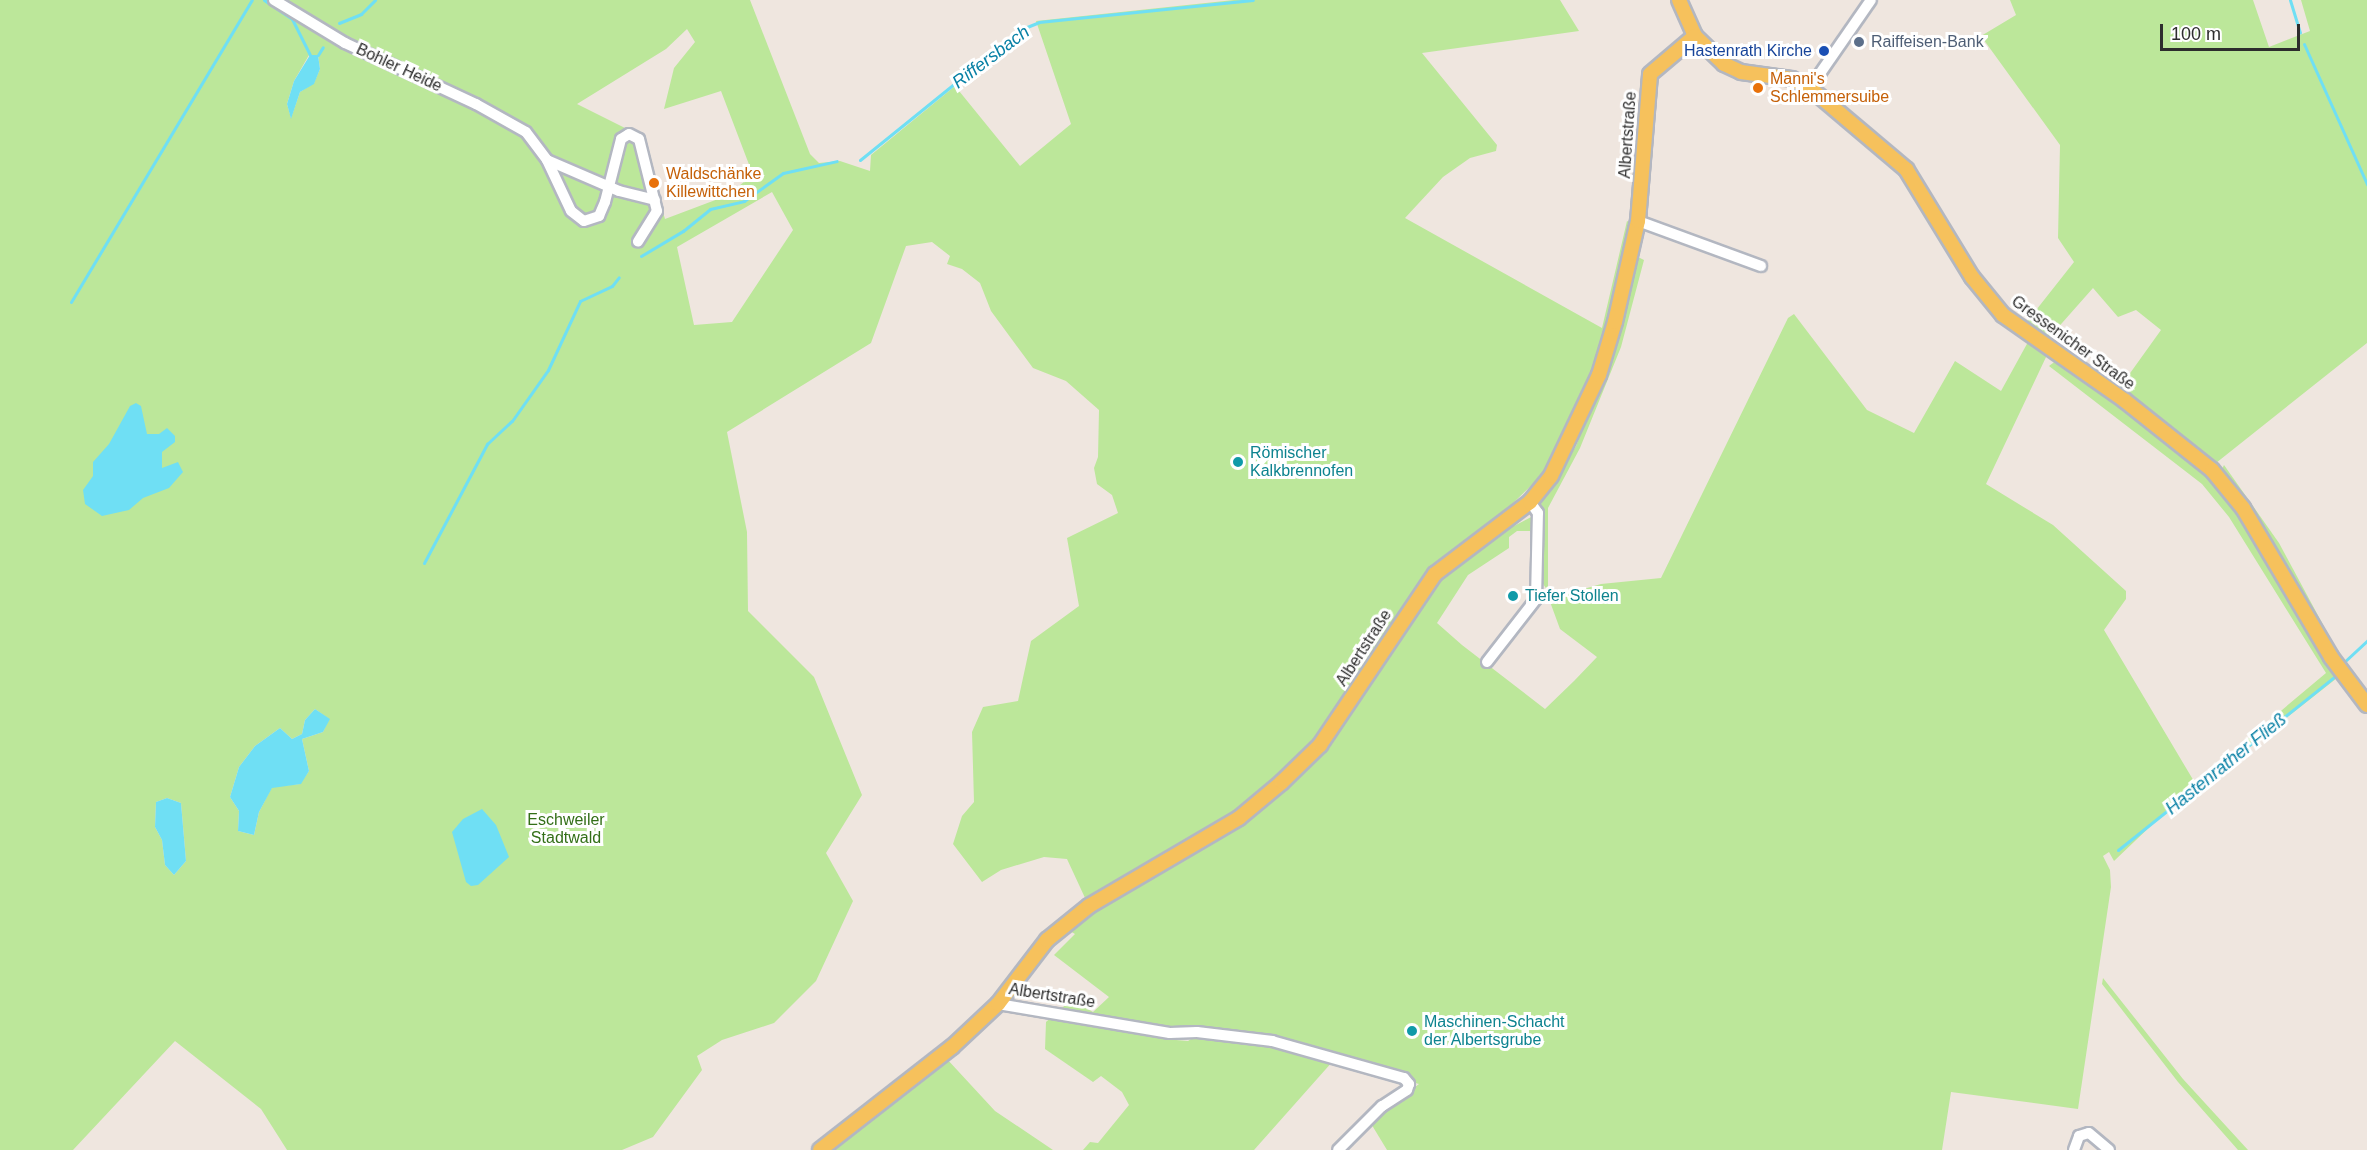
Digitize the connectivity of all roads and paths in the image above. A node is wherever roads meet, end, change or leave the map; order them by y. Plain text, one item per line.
1 (274, 0) edge
2 (1679, 0) edge
3 (1871, 0) edge
4 (1695, 36) junction
5 (1810, 88) junction
6 (547, 160) junction
7 (608, 187) junction
8 (655, 200) junction
9 (1638, 221) junction
10 (638, 241) dead end
11 (1761, 266) dead end
12 (1530, 502) junction
13 (1487, 662) dead end
14 (2367, 705) edge
15 (998, 1004) junction
16 (820, 1150) edge
17 (1338, 1150) edge
18 (2074, 1150) edge
19 (2109, 1150) edge

1 - 6 street, Bohler Heide
2 - 4 main road
3 - 5 street
4 - 5 main road, Gressenicher Straße
4 - 9 main road, Albertstraße
5 - 14 main road, Gressenicher Straße
6 - 7 street
6 - 7 street
7 - 8 street
7 - 8 street
8 - 10 street
9 - 11 street
9 - 12 main road, Albertstraße
12 - 13 street
12 - 15 main road, Albertstraße
15 - 16 main road, Albertstraße
15 - 17 street, Albertstraße
18 - 19 street

